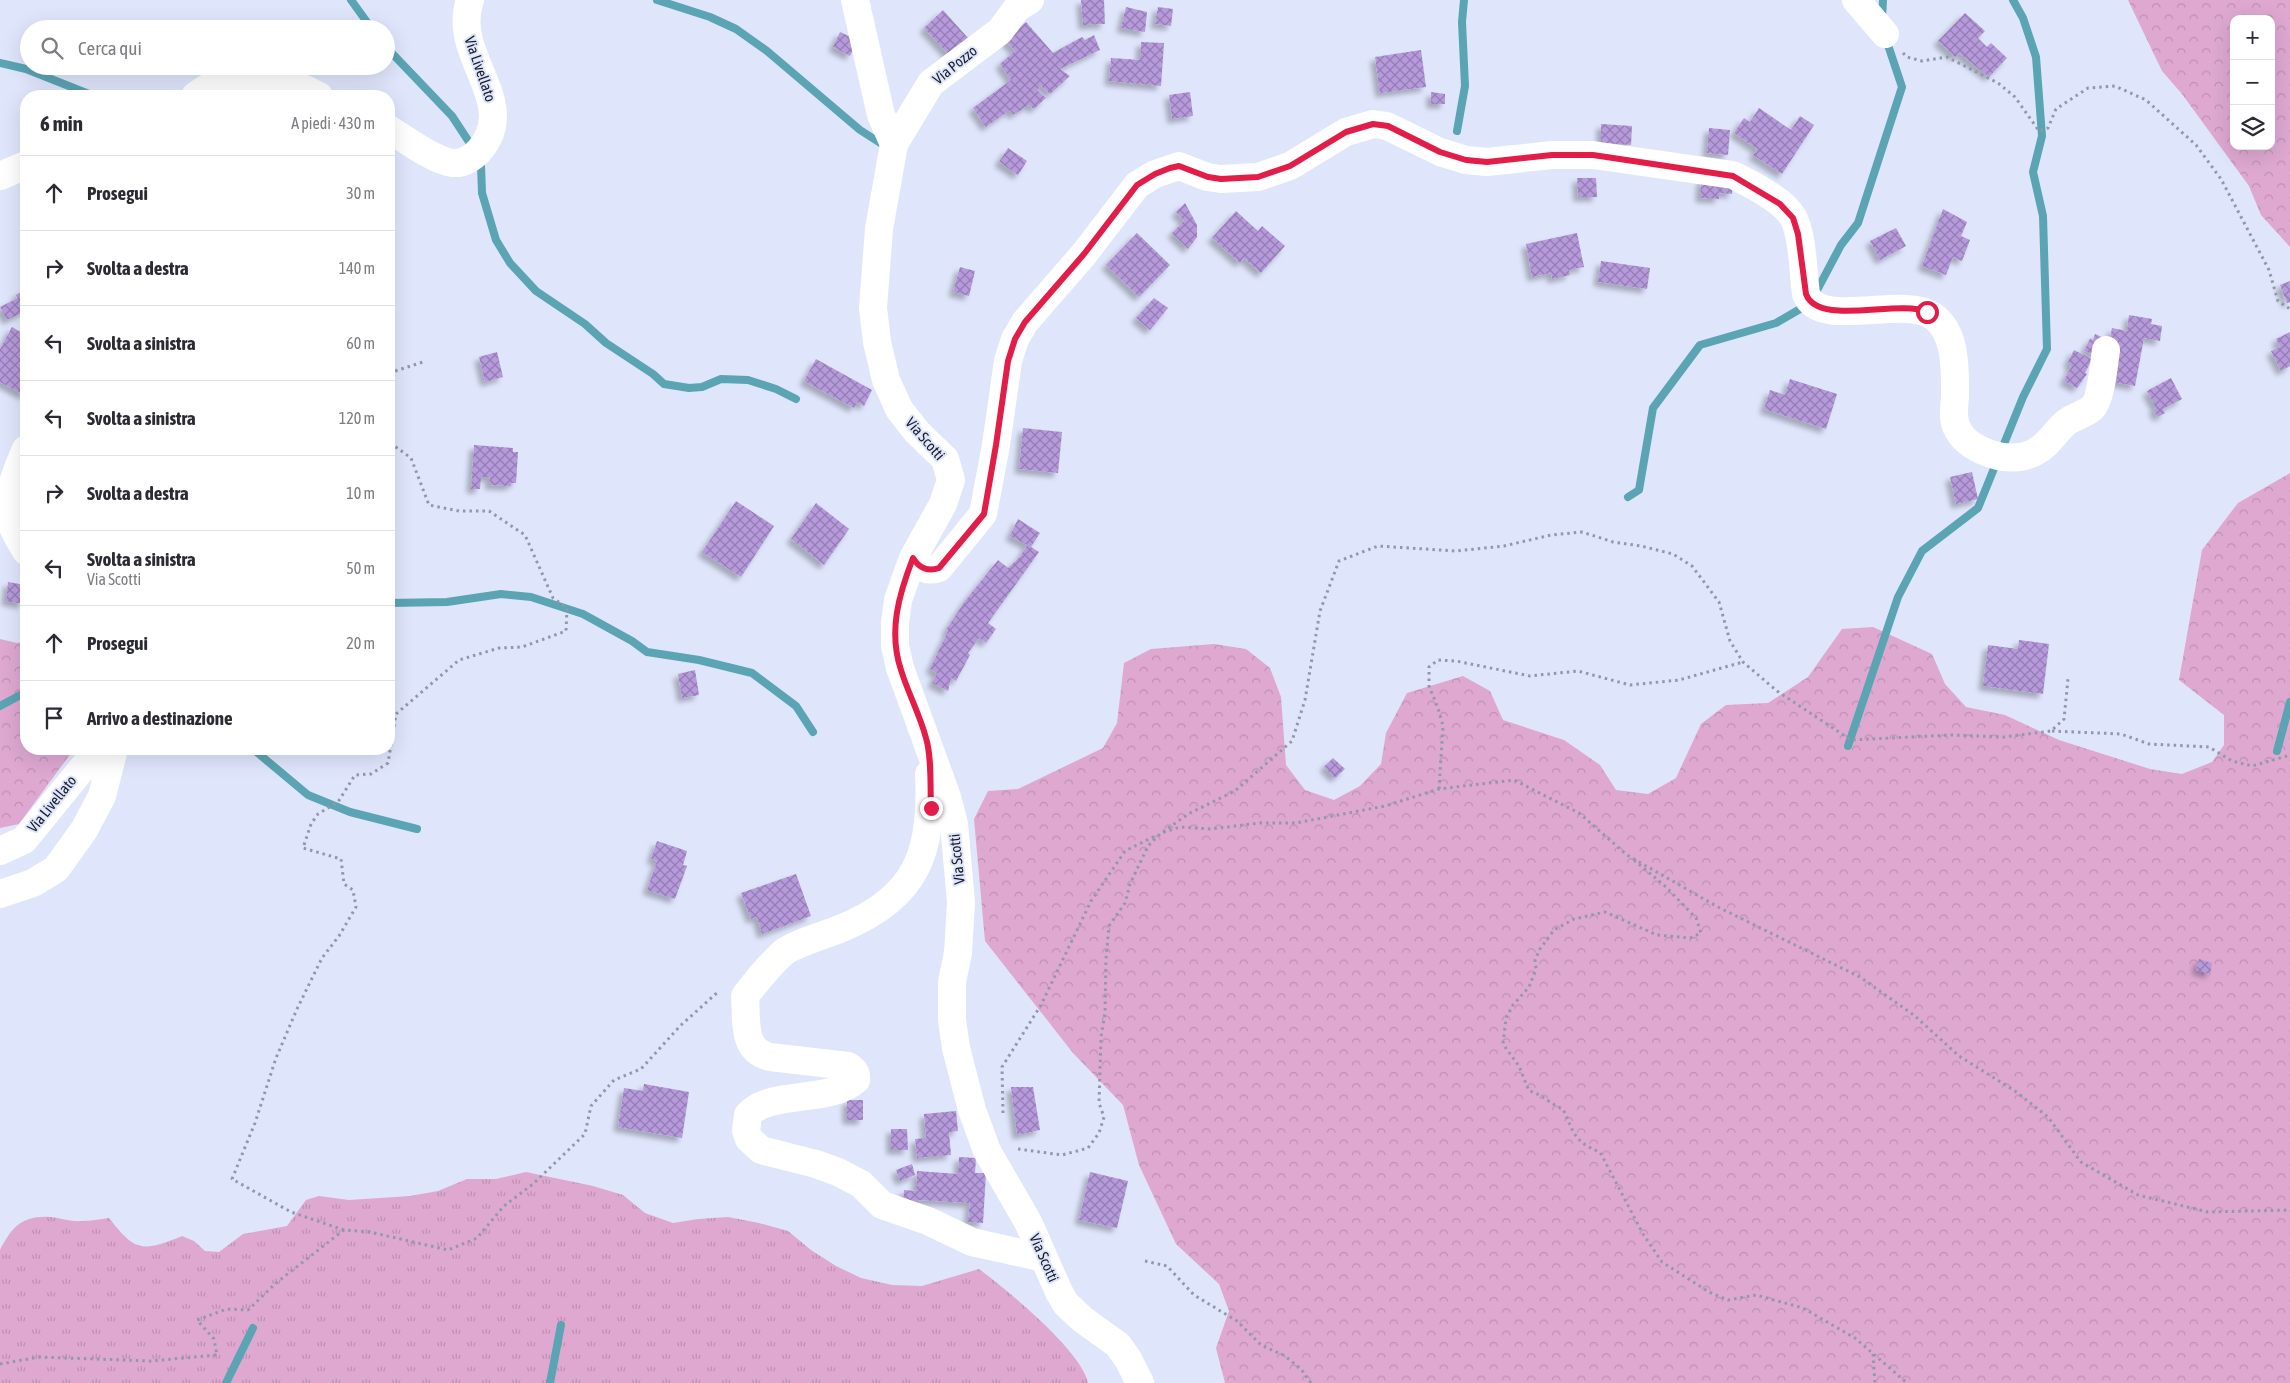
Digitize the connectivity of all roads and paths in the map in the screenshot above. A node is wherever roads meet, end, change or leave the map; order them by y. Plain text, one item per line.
1 (470, 0) edge
2 (855, 0) edge
3 (1030, 0) edge
4 (1856, 0) edge
5 (1885, 34) joint
6 (204, 90) edge
7 (306, 90) edge
8 (395, 133) edge
9 (894, 144) junction
10 (20, 168) edge
11 (0, 176) edge
12 (2290, 309) edge
13 (2106, 350) dead end
14 (426, 361) dead end
15 (395, 371) edge
16 (395, 446) edge
17 (20, 467) edge
18 (20, 540) edge
19 (913, 558) junction
20 (1743, 662) junction
21 (2068, 679) dead end
22 (395, 720) edge
23 (2051, 731) junction
24 (927, 740) junction
25 (93, 755) edge
26 (112, 755) edge
27 (389, 755) edge
28 (2290, 755) edge
29 (1439, 789) junction
30 (1161, 833) junction
31 (0, 851) edge
32 (1627, 855) junction
33 (0, 894) edge
34 (721, 988) dead end
35 (987, 1151) junction
36 (2290, 1210) edge
37 (344, 1230) junction
38 (1044, 1258) junction
39 (1145, 1260) dead end
40 (1873, 1353) junction
41 (0, 1364) edge
42 (1140, 1383) edge
43 (1311, 1383) edge
44 (1875, 1383) edge
45 (1906, 1383) edge

1 - 8 street, Via Livellato
2 - 9 street
3 - 9 street, Via Pozzo
4 - 5 street
5 - 12 path
6 - 7 street
9 - 19 street, Via Scotti
10 - 11 street
13 - 19 street
14 - 15 path
16 - 22 path
17 - 18 street
19 - 24 street, Via Scotti
20 - 23 path
20 - 29 path
20 - 30 path
21 - 23 path
23 - 28 path
24 - 35 street, Via Scotti
24 - 38 street
25 - 31 street, Via Livellato
26 - 33 street
27 - 37 path
29 - 30 path
29 - 32 path
30 - 35 path
30 - 35 path
32 - 36 path
32 - 40 path
34 - 37 path
35 - 38 street, Via Scotti
37 - 41 path
38 - 42 street, Via Scotti
39 - 43 path
40 - 44 path
40 - 45 path

